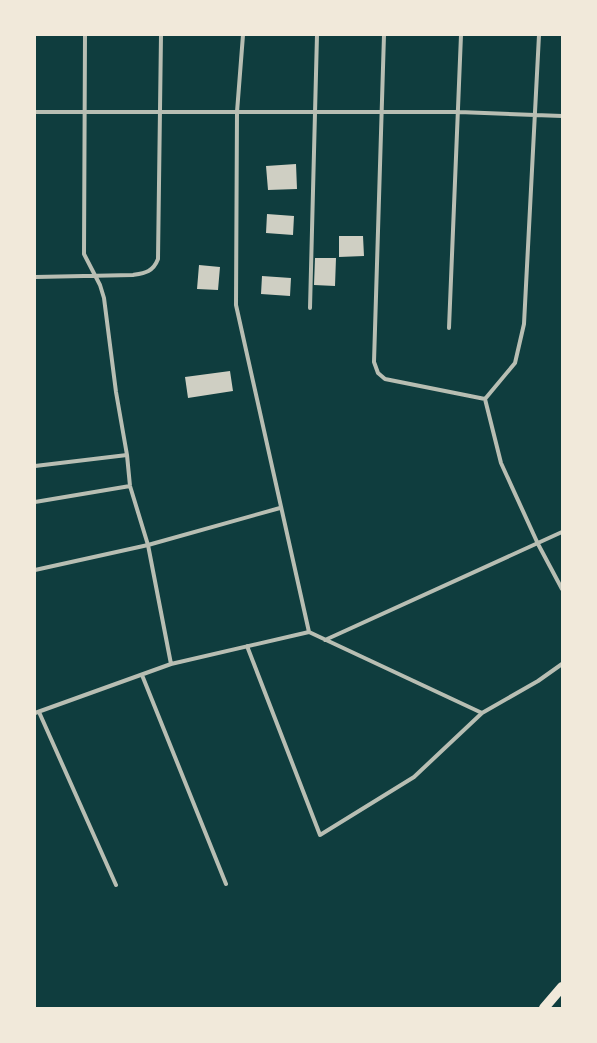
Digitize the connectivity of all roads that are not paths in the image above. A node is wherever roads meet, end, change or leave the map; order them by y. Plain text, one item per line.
1 (85, 35) edge
2 (161, 35) edge
3 (243, 35) edge
4 (317, 35) edge
5 (384, 35) edge
6 (461, 35) edge
7 (538, 35) edge
8 (35, 112) edge
9 (85, 112) junction
10 (161, 112) junction
11 (238, 112) junction
12 (314, 112) junction
13 (382, 112) junction
14 (459, 112) junction
15 (536, 116) junction
16 (562, 116) edge
17 (95, 276) junction
18 (35, 277) edge
19 (310, 308) dead end
20 (449, 328) dead end
21 (485, 399) junction
22 (127, 455) junction
23 (35, 466) edge
24 (130, 486) junction
25 (35, 502) edge
26 (280, 508) junction
27 (562, 532) edge
28 (538, 544) junction
29 (148, 545) junction
30 (35, 570) edge
31 (562, 588) edge
32 (309, 632) junction
33 (325, 640) junction
34 (247, 646) junction
35 (171, 664) junction
36 (562, 664) edge
37 (142, 675) junction
38 (37, 713) edge
39 (482, 713) junction
40 (226, 884) dead end
41 (116, 885) dead end
42 (562, 987) edge
43 (544, 1008) edge

1 - 9 street
2 - 10 street
3 - 11 street
4 - 12 street
5 - 13 street
6 - 14 street
7 - 15 street
8 - 9 street
9 - 10 street
9 - 17 street
10 - 11 street
10 - 17 street
11 - 12 street
11 - 26 street
12 - 13 street
12 - 19 street
13 - 14 street
13 - 21 street
14 - 15 street
14 - 20 street
15 - 16 street
15 - 21 street
17 - 18 street
17 - 22 street
21 - 28 street
22 - 23 street
22 - 24 street
24 - 25 street
24 - 29 street
26 - 29 street
26 - 32 street
27 - 28 street
28 - 31 street
28 - 33 street
29 - 30 street
29 - 35 street
32 - 33 street
32 - 34 street
33 - 39 street
34 - 35 street
34 - 39 street
35 - 37 street
36 - 39 street
37 - 38 street
37 - 40 street
38 - 41 street
42 - 43 main road

